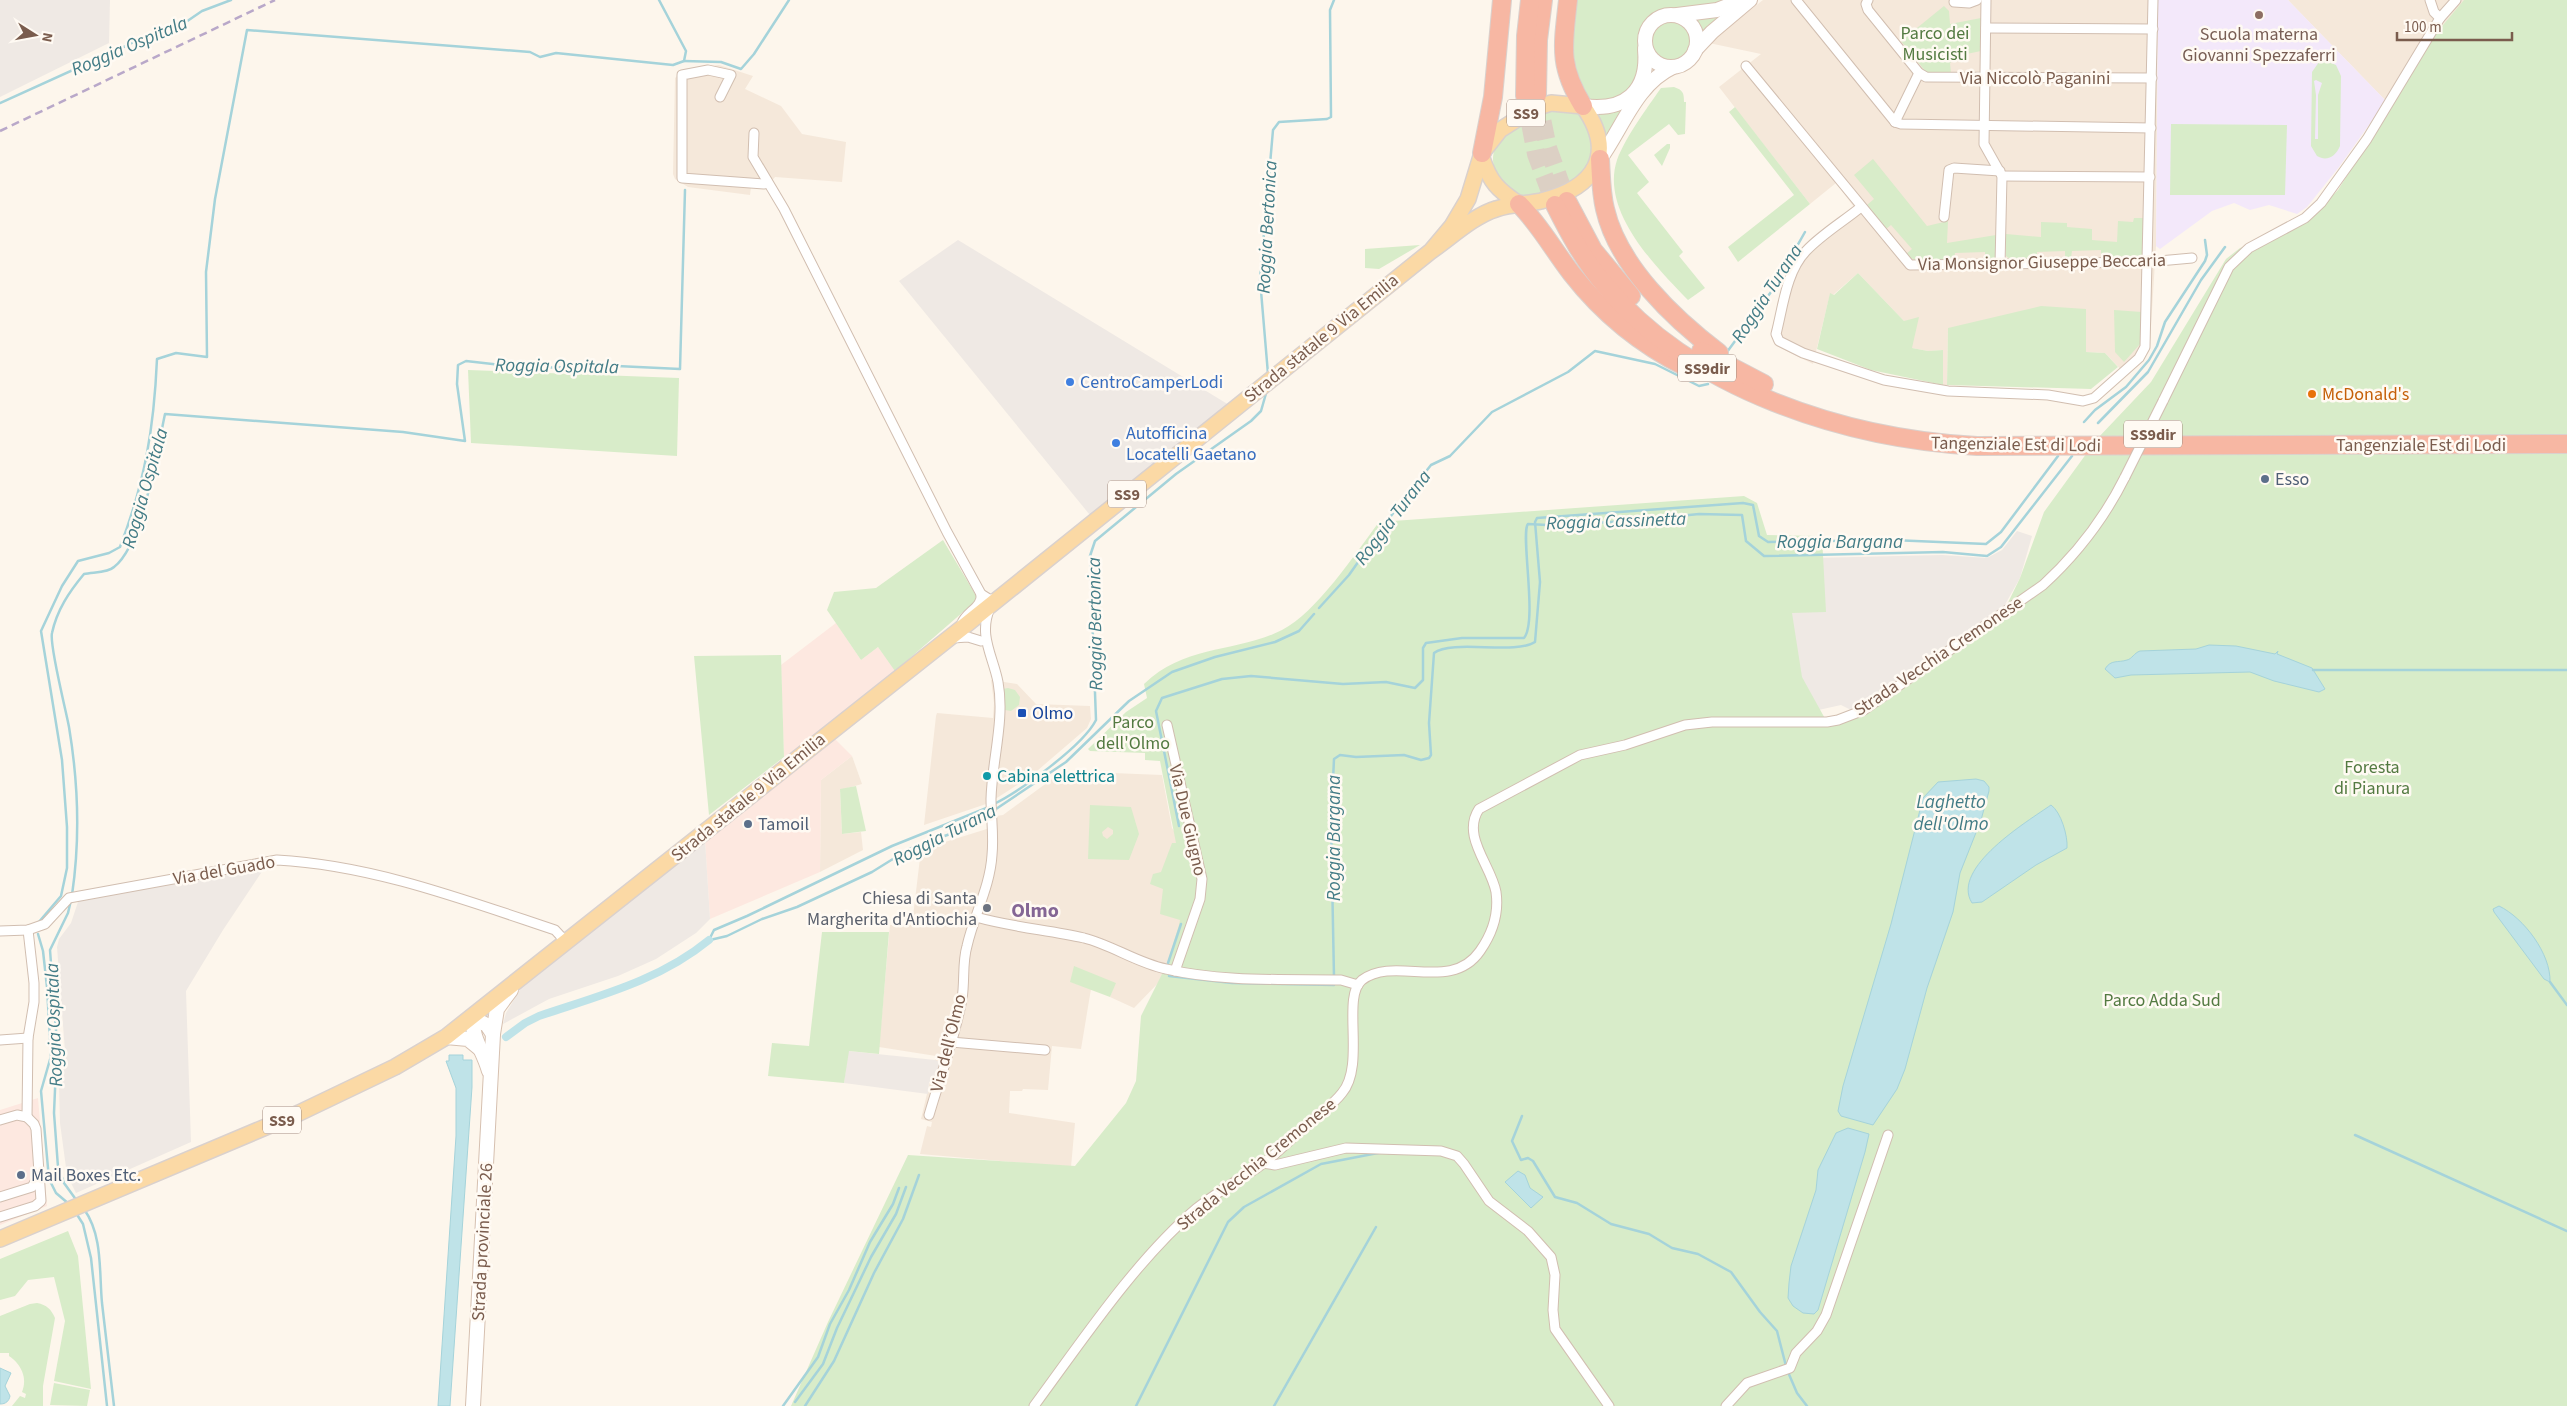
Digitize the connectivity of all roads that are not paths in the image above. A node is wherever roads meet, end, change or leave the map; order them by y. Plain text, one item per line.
1 (1502, 0) edge
2 (1530, 0) edge
3 (1543, 0) edge
4 (1568, 0) edge
5 (1743, 0) edge
6 (1750, 0) edge
7 (1796, 0) edge
8 (1868, 0) edge
9 (1956, 0) edge
10 (1976, 0) edge
11 (1986, 0) edge
12 (2153, 0) edge
13 (2430, 0) edge
14 (2456, 0) edge
15 (1671, 15) junction
16 (2440, 18) junction
17 (1986, 28) junction
18 (2153, 29) junction
19 (1645, 48) junction
20 (1695, 50) junction
21 (1746, 66) dead end
22 (1672, 68) junction
23 (1919, 73) junction
24 (1985, 78) junction
25 (2152, 78) junction
26 (720, 97) dead end
27 (1583, 106) junction
28 (1895, 122) junction
29 (1984, 127) junction
30 (2151, 128) junction
31 (754, 133) dead end
32 (1482, 156) junction
33 (1600, 160) junction
34 (2001, 173) junction
35 (2150, 177) junction
36 (767, 181) junction
37 (1561, 203) tunnel mouth
38 (1519, 204) junction
39 (1862, 208) junction
40 (1944, 218) dead end
41 (1432, 251) junction
42 (2192, 258) dead end
43 (2148, 262) junction
44 (2000, 265) junction
45 (1774, 395) junction
46 (2567, 433) edge
47 (2567, 444) edge
48 (991, 599) junction
49 (970, 623) junction
50 (984, 640) junction
51 (946, 641) junction
52 (1167, 725) dead end
53 (976, 917) junction
54 (28, 930) junction
55 (0, 931) edge
56 (567, 943) junction
57 (1175, 971) junction
58 (518, 981) junction
59 (1358, 985) junction
60 (472, 1018) junction
61 (493, 1034) junction
62 (446, 1037) junction
63 (28, 1038) junction
64 (0, 1040) edge
65 (951, 1042) junction
66 (480, 1048) junction
67 (1045, 1050) dead end
68 (491, 1079) junction
69 (929, 1115) dead end
70 (27, 1117) junction
71 (0, 1120) edge
72 (1888, 1135) dead end
73 (1263, 1163) junction
74 (40, 1174) junction
75 (28, 1189) junction
76 (0, 1197) edge
77 (35, 1206) junction
78 (0, 1217) edge
79 (0, 1239) edge
80 (473, 1406) edge
81 (1034, 1406) edge
82 (1609, 1406) edge
83 (1726, 1406) edge

1 - 32 highway
2 - 3 highway
4 - 27 highway
5 - 15 main road
6 - 20 main road
7 - 28 street
8 - 23 street
9 - 10 street
11 - 17 street
12 - 18 street
13 - 16 street
14 - 16 street, Strada Vecchia Cremonese
15 - 19 main road
15 - 20 main road
16 - 59 street, Strada Vecchia Cremonese, bridge
17 - 18 street
17 - 24 street
18 - 25 street
19 - 22 main road
19 - 27 main road
20 - 22 main road
21 - 39 street, Via Monsignor Giuseppe Beccaria
22 - 33 main road
23 - 24 street, Via Niccolò Paganini
23 - 28 street
24 - 25 street, Via Niccolò Paganini
24 - 29 street
25 - 30 street
26 - 36 street
27 - 32 main road, SS9
27 - 33 main road
28 - 29 street
29 - 30 street
29 - 34 street
30 - 35 street
31 - 36 street
32 - 38 main road
32 - 41 main road, Strada statale 9 Via Emilia
33 - 38 main road
33 - 45 highway
34 - 35 street
34 - 40 street
34 - 44 street
35 - 43 street
36 - 48 street
37 - 45 highway, Tangenziale Est di Lodi / SS9dir
38 - 41 main road, Strada statale 9 Via Emilia
38 - 45 highway
39 - 43 street
39 - 44 street, Via Monsignor Giuseppe Beccaria
41 - 48 main road, Strada statale 9 Via Emilia / SS9
42 - 43 street, Via Monsignor Giuseppe Beccaria
43 - 44 street, Via Monsignor Giuseppe Beccaria
45 - 46 highway, Tangenziale Est di Lodi / SS9dir
45 - 47 highway, Tangenziale Est di Lodi / SS9dir
48 - 49 main road, Strada statale 9 Via Emilia / SS9
48 - 50 street, Via dell’Olmo
49 - 50 street
49 - 51 main road, Strada statale 9 Via Emilia / SS9
50 - 51 street
50 - 53 street, Via dell’Olmo
51 - 56 main road, Strada statale 9 Via Emilia / SS9
52 - 57 street, Via Due Giugno
53 - 57 street
53 - 65 street, Via dell’Olmo
54 - 55 street, Via del Guado
54 - 56 street, Via del Guado
54 - 63 street
56 - 58 main road, Strada statale 9 Via Emilia / SS9
57 - 59 street
58 - 60 main road, Strada statale 9 Via Emilia / SS9
58 - 61 main road, Strada provinciale 26
59 - 73 street, Strada Vecchia Cremonese
60 - 61 main road
60 - 62 main road, Strada statale 9 Via Emilia / SS9
60 - 66 main road, Strada provinciale 26
61 - 68 main road, Strada provinciale 26
62 - 66 main road
62 - 79 main road, Strada statale 9 Via Emilia / SS9
63 - 64 street
63 - 70 street
65 - 67 street
65 - 69 street, Via dell’Olmo
66 - 68 main road, Strada provinciale 26
68 - 80 main road, Strada provinciale 26
70 - 71 street
70 - 74 street
72 - 83 street
73 - 81 street, Strada Vecchia Cremonese
73 - 82 street
74 - 75 street
74 - 77 street
75 - 76 street
75 - 77 street
77 - 78 street

